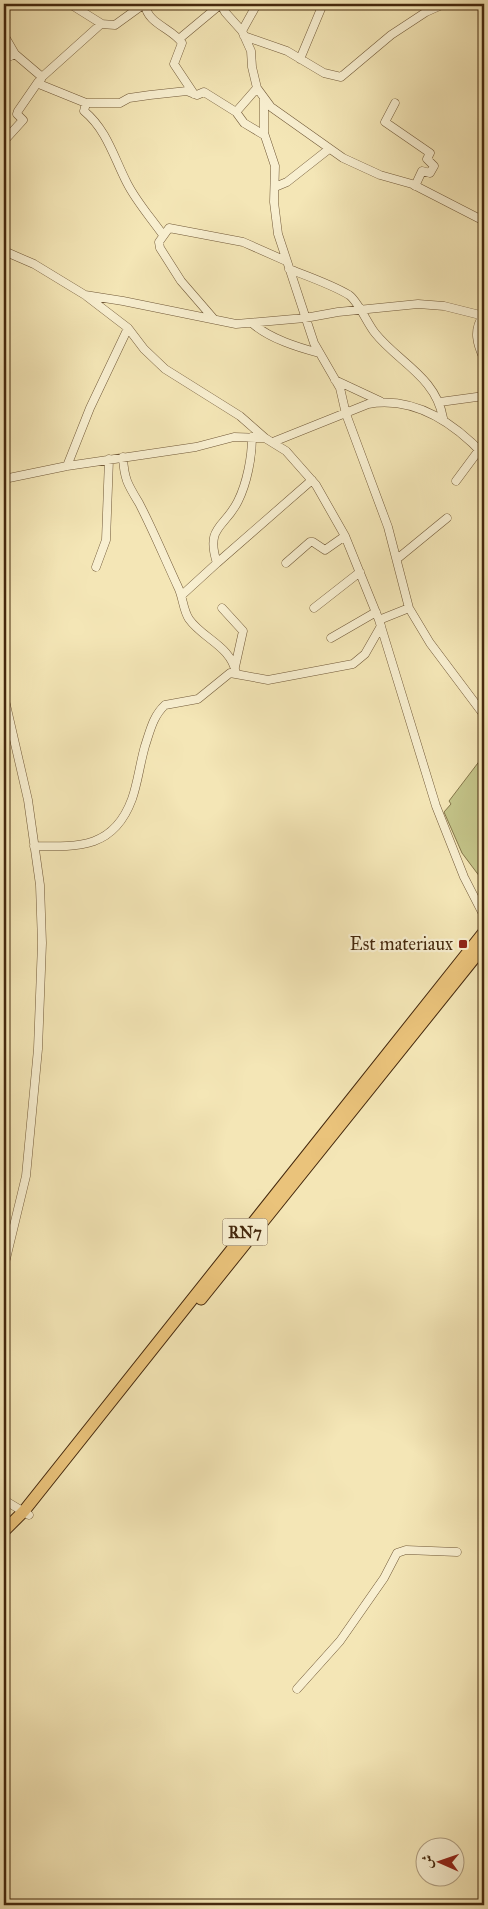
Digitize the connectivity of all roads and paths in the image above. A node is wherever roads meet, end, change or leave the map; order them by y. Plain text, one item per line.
1 (70, 4) edge
2 (144, 4) edge
3 (221, 4) edge
4 (257, 4) edge
5 (324, 4) edge
6 (444, 4) edge
7 (102, 24) junction
8 (243, 34) junction
9 (5, 39) edge
10 (179, 39) junction
11 (15, 54) junction
12 (4, 59) edge
13 (300, 59) junction
14 (40, 80) junction
15 (257, 88) junction
16 (194, 94) junction
17 (264, 99) junction
18 (86, 103) junction
19 (395, 104) dead end
20 (236, 112) junction
21 (264, 135) junction
22 (4, 141) edge
23 (329, 149) junction
24 (415, 186) junction
25 (275, 187) junction
26 (484, 221) edge
27 (163, 234) junction
28 (4, 251) edge
29 (288, 265) junction
30 (85, 295) junction
31 (361, 311) junction
32 (483, 316) edge
33 (213, 318) junction
34 (305, 318) junction
35 (253, 324) junction
36 (128, 328) junction
37 (319, 353) junction
38 (484, 359) edge
39 (335, 380) junction
40 (484, 396) edge
41 (382, 402) junction
42 (440, 402) junction
43 (346, 414) junction
44 (442, 418) junction
45 (252, 437) junction
46 (265, 438) junction
47 (274, 442) junction
48 (482, 453) edge
49 (123, 457) junction
50 (109, 459) junction
51 (66, 466) junction
52 (4, 479) edge
53 (312, 480) junction
54 (456, 481) dead end
55 (447, 518) dead end
56 (345, 536) junction
57 (397, 560) junction
58 (217, 563) junction
59 (286, 563) dead end
60 (96, 567) dead end
61 (360, 572) junction
62 (182, 595) junction
63 (222, 608) dead end
64 (314, 608) dead end
65 (409, 608) junction
66 (379, 619) junction
67 (331, 638) dead end
68 (235, 670) junction
69 (4, 696) edge
70 (484, 714) edge
71 (34, 846) junction
72 (484, 916) edge
73 (484, 932) edge
74 (484, 946) edge
75 (4, 1267) edge
76 (4, 1500) edge
77 (26, 1513) junction
78 (4, 1531) edge
79 (4, 1540) edge
80 (457, 1552) dead end
81 (297, 1689) dead end

1 - 7 street
2 - 7 street
2 - 10 street
3 - 8 street
3 - 10 street
4 - 8 street
5 - 13 street
6 - 13 street
7 - 14 street
8 - 13 street
8 - 15 street
9 - 11 street
10 - 16 street
11 - 12 street
11 - 14 street
14 - 18 street
14 - 22 street
15 - 17 street
15 - 20 street
16 - 18 street
16 - 20 street
17 - 21 street
17 - 23 street
18 - 27 street
19 - 24 street
20 - 21 street
21 - 25 street
23 - 24 street
23 - 25 street
24 - 26 street
25 - 29 street
27 - 29 street
27 - 33 street
28 - 30 street
29 - 31 street
29 - 34 street
30 - 33 street
30 - 36 street
31 - 32 street
31 - 34 street
31 - 42 street
32 - 38 street
33 - 35 street
34 - 35 street
34 - 37 street
35 - 37 street
36 - 46 street
36 - 51 street
37 - 39 street
39 - 41 street
39 - 43 street
40 - 42 street
41 - 43 street
41 - 44 street
42 - 44 street
43 - 47 street
43 - 57 street
44 - 48 street
45 - 46 street
45 - 49 street
45 - 58 street
46 - 47 street
47 - 53 street
48 - 54 street
49 - 50 street
49 - 62 street
50 - 51 street
50 - 60 street
51 - 52 street
53 - 56 street
53 - 58 street
55 - 57 street
56 - 59 street
56 - 61 street
57 - 65 street
58 - 62 street
61 - 64 street
61 - 66 street
62 - 68 street
63 - 68 street
65 - 66 street
65 - 70 street
66 - 67 street
66 - 68 street
66 - 72 street
68 - 71 street
69 - 71 street
71 - 75 street
73 - 77 highway, RN7
74 - 77 highway, RN7
76 - 77 street
77 - 78 highway, RN7
77 - 79 highway, RN7
80 - 81 street

